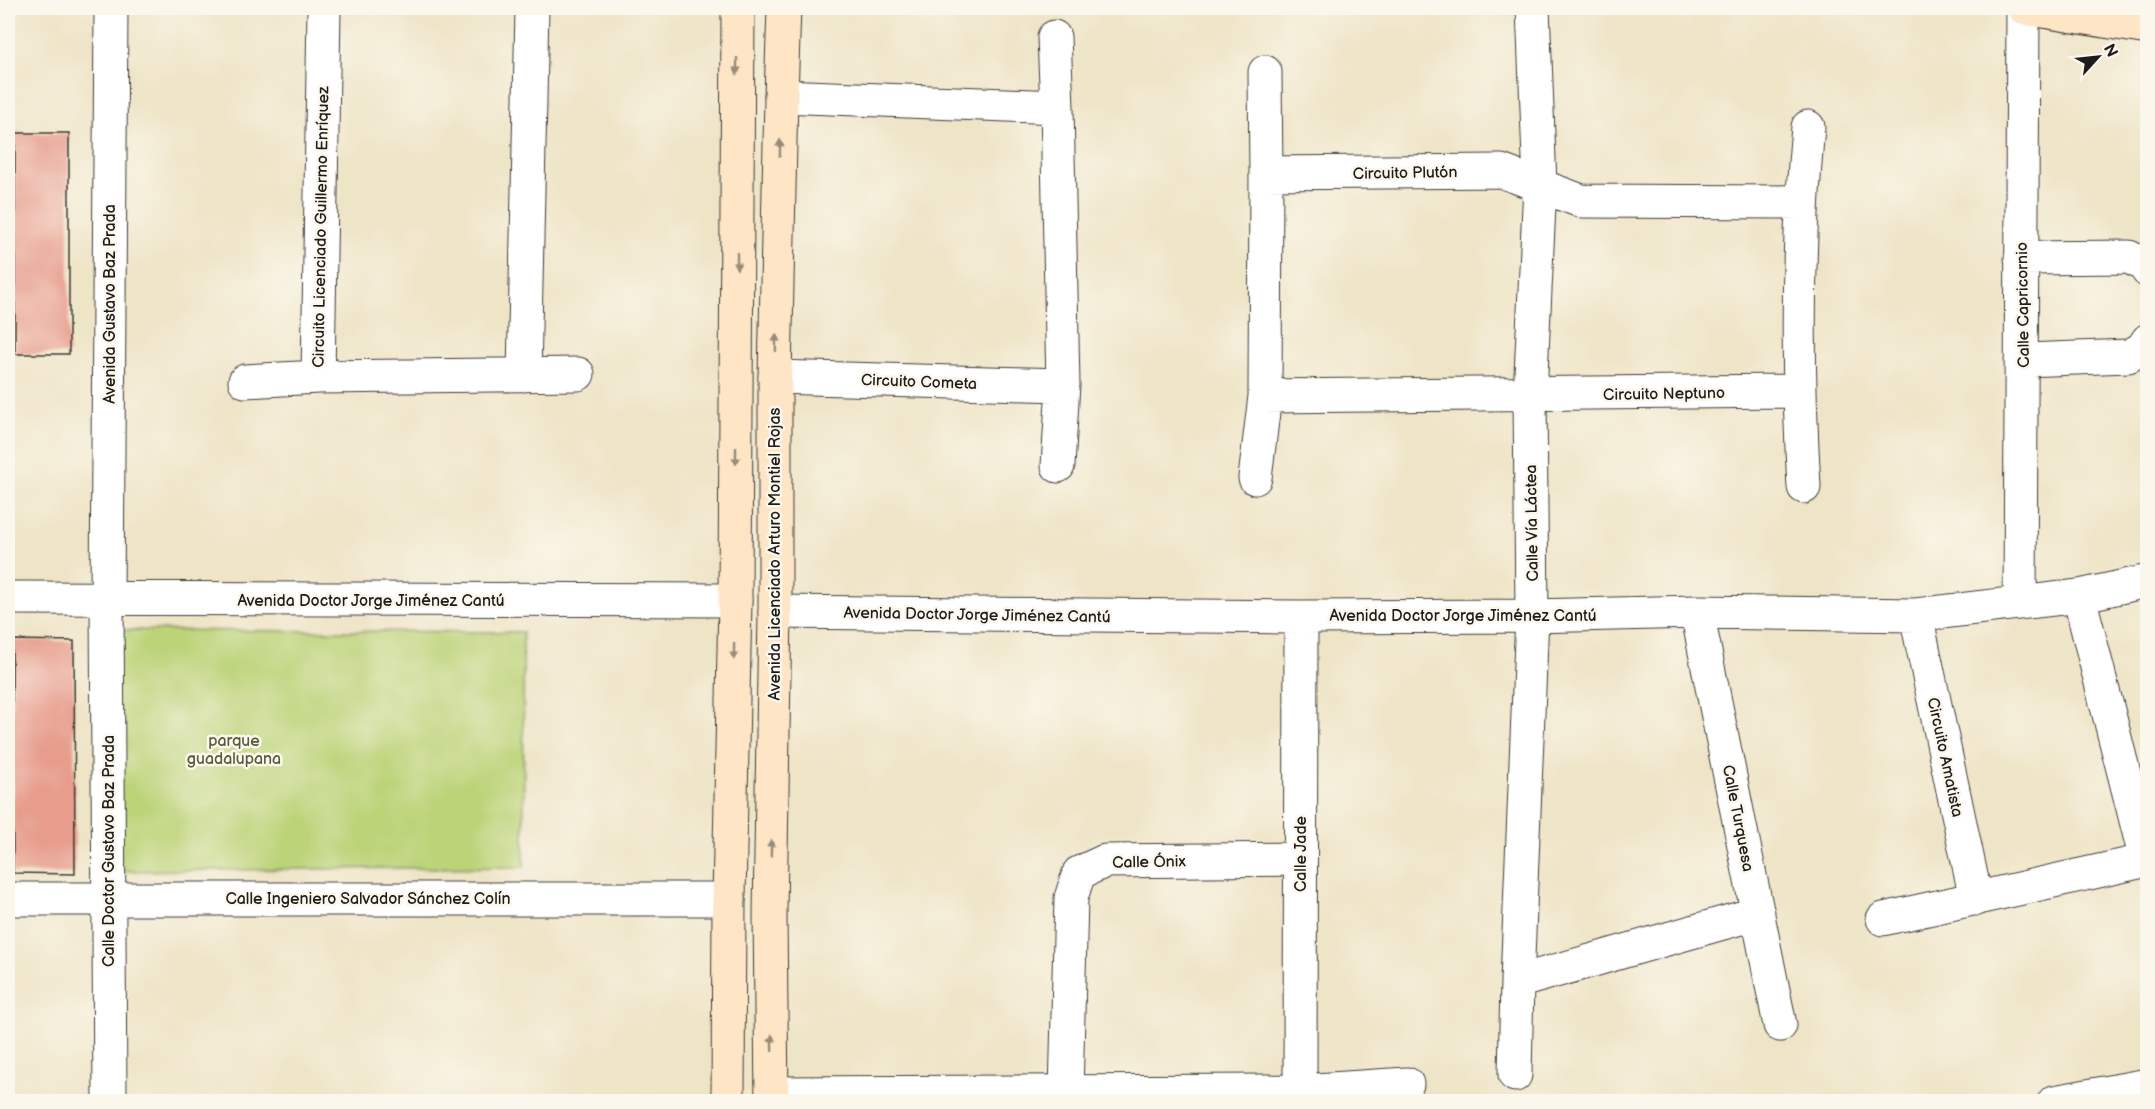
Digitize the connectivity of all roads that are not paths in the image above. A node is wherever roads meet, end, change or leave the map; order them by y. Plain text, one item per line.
1 (111, 8) edge
2 (324, 8) edge
3 (532, 8) edge
4 (738, 8) edge
5 (784, 8) edge
6 (1533, 8) edge
7 (2024, 8) edge
8 (2148, 28) edge
9 (1054, 37) dead end
10 (1265, 72) dead end
11 (780, 96) junction
12 (1057, 107) junction
13 (1808, 126) dead end
14 (1266, 173) junction
15 (1540, 185) junction
16 (1801, 202) junction
17 (2021, 258) junction
18 (2148, 271) edge
19 (2148, 340) edge
20 (2023, 360) junction
21 (578, 374) dead end
22 (524, 375) junction
23 (318, 377) junction
24 (775, 377) junction
25 (245, 381) dead end
26 (1063, 386) junction
27 (1798, 391) junction
28 (1530, 395) junction
29 (1265, 396) junction
30 (1058, 466) dead end
31 (1255, 478) dead end
32 (1804, 487) dead end
33 (2148, 581) edge
34 (2079, 596) junction
35 (8, 598) edge
36 (107, 600) junction
37 (735, 600) junction
38 (2020, 603) junction
39 (775, 612) junction
40 (1697, 612) junction
41 (1916, 615) junction
42 (1532, 616) junction
43 (1301, 617) junction
44 (1300, 859) junction
45 (2146, 860) edge
46 (108, 898) junction
47 (1976, 898) junction
48 (8, 899) edge
49 (729, 899) junction
50 (1758, 913) junction
51 (1883, 919) dead end
52 (1516, 982) junction
53 (1780, 1025) dead end
54 (1515, 1076) dead end
55 (1407, 1084) dead end
56 (2148, 1085) edge
57 (1300, 1091) junction
58 (1065, 1093) junction
59 (772, 1097) edge
60 (110, 1101) edge
61 (728, 1101) edge
62 (2054, 1101) edge

1 - 36 street, Avenida Gustavo Baz Prada
2 - 23 street, Circuito Licenciado Guillermo Enríquez
3 - 22 street
4 -> 37 main road
5 - 11 main road, Avenida Licenciado Arturo Montiel Rojas
6 - 15 street, Calle Vía Láctea
7 - 8 main road
7 - 17 street, Calle Capricornio
9 - 12 street
10 - 14 street
11 - 12 street
24 -> 11 main road, Avenida Licenciado Arturo Montiel Rojas
12 - 26 street
13 - 16 street
14 - 15 street, Circuito Plutón
14 - 29 street
15 - 16 street
15 - 28 street, Calle Vía Láctea
16 - 27 street
17 - 18 street
17 - 20 street, Calle Capricornio
19 - 20 street
20 - 38 street, Calle Capricornio
21 - 22 street, Circuito Licenciado Guillermo Enríquez
22 - 23 street, Circuito Licenciado Guillermo Enríquez
23 - 25 street
24 - 26 street, Circuito Cometa
24 - 39 main road, Avenida Licenciado Arturo Montiel Rojas
26 - 30 street
27 - 28 street, Circuito Neptuno
27 - 32 street
28 - 29 street
28 - 42 street, Calle Vía Láctea
29 - 31 street
33 - 34 street, Avenida Doctor Jorge Jiménez Cantú
34 - 38 street, Avenida Doctor Jorge Jiménez Cantú
34 - 45 street
35 - 36 street, Avenida Doctor Jorge Jiménez Cantú
36 - 37 street, Avenida Doctor Jorge Jiménez Cantú
36 - 46 street, Calle Doctor Gustavo Baz Prada
37 -> 49 main road
38 - 41 street, Avenida Doctor Jorge Jiménez Cantú
39 - 43 street, Avenida Doctor Jorge Jiménez Cantú
59 -> 39 main road, Avenida Licenciado Arturo Montiel Rojas
40 - 41 street, Avenida Doctor Jorge Jiménez Cantú
40 - 42 street, Avenida Doctor Jorge Jiménez Cantú
40 - 50 street, Calle Turquesa
41 - 47 street, Circuito Amatista
42 - 43 street, Avenida Doctor Jorge Jiménez Cantú
42 - 52 street, Calle Vía Láctea
43 - 44 street, Calle Jade
44 - 57 street, Calle Jade
44 - 58 street, Calle Ónix
45 - 47 street
46 - 48 street, Calle Ingeniero Salvador Sánchez Colín
46 - 49 street, Calle Ingeniero Salvador Sánchez Colín
46 - 60 street, Calle Doctor Gustavo Baz Prada
47 - 51 street
49 - 61 main road
50 - 52 street
50 - 53 street, Calle Turquesa
52 - 54 street, Calle Vía Láctea
55 - 57 street
56 - 62 street
57 - 58 street
58 - 59 street

